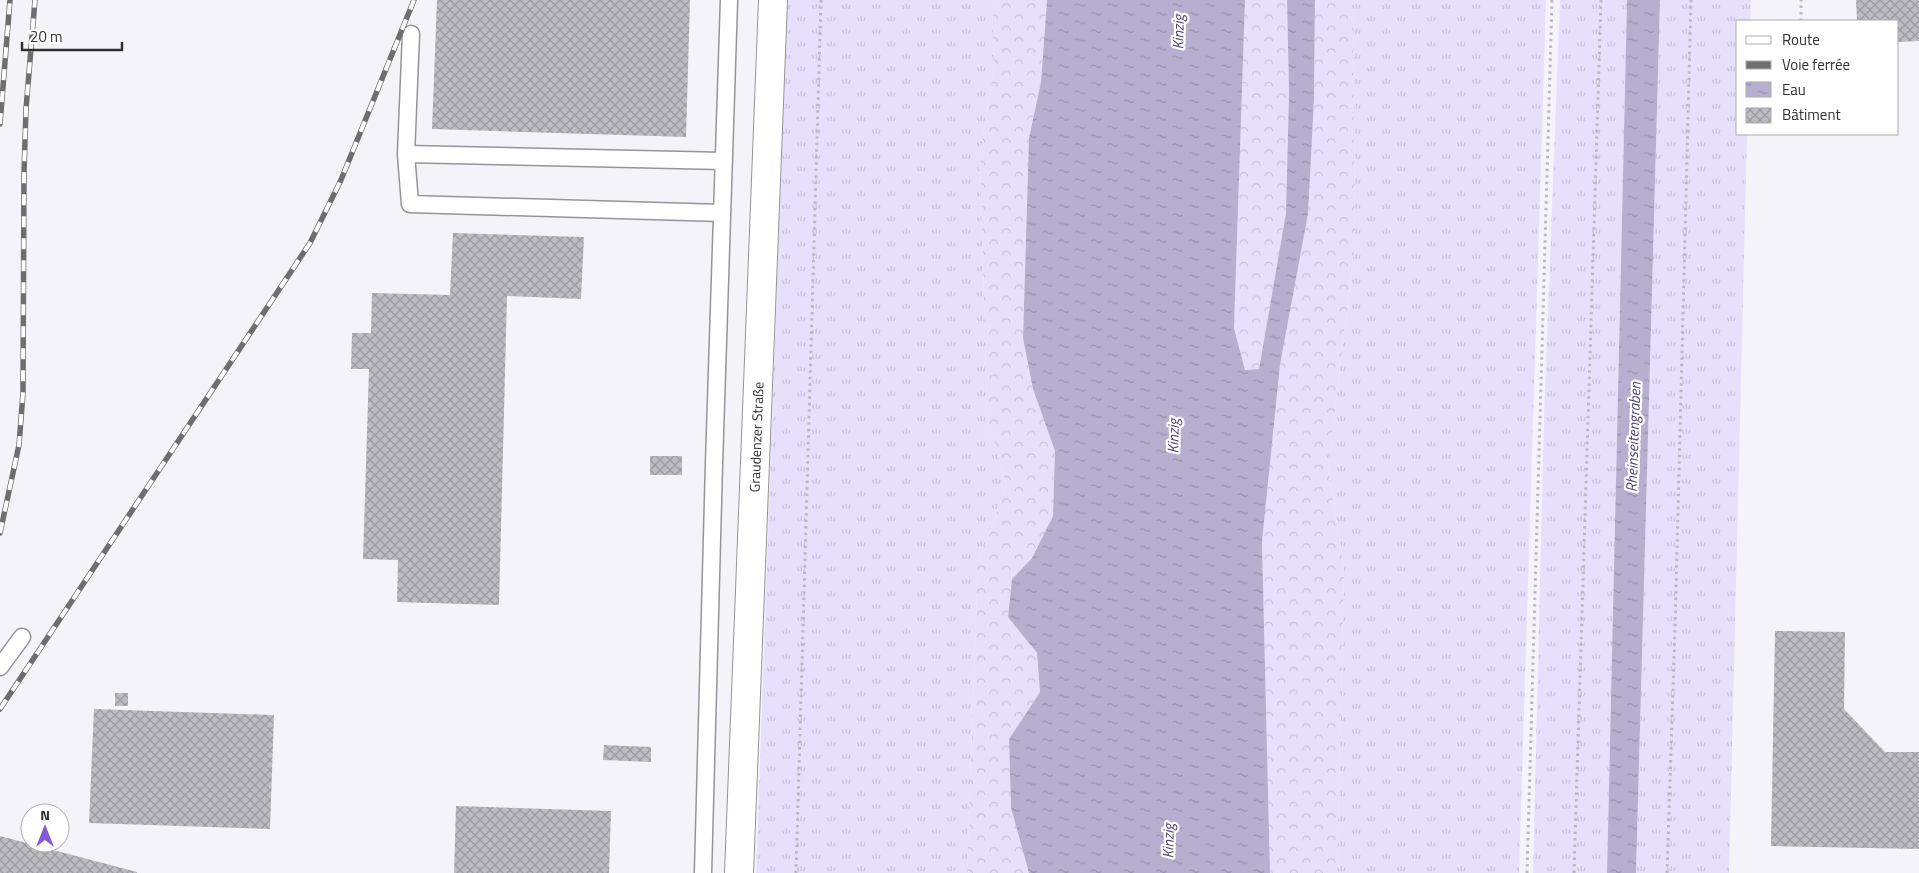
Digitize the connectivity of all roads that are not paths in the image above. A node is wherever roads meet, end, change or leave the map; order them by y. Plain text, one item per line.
1 (730, 0) edge
2 (772, 0) edge
3 (411, 34) dead end
4 (406, 154) junction
5 (724, 161) junction
6 (722, 213) junction
7 (22, 637) dead end
8 (0, 667) edge
9 (703, 873) edge
10 (739, 873) edge

1 - 5 lane
2 - 10 street, Graudenzer Straße
3 - 4 lane
4 - 5 lane
4 - 6 lane
5 - 6 lane
6 - 9 lane
7 - 8 lane

